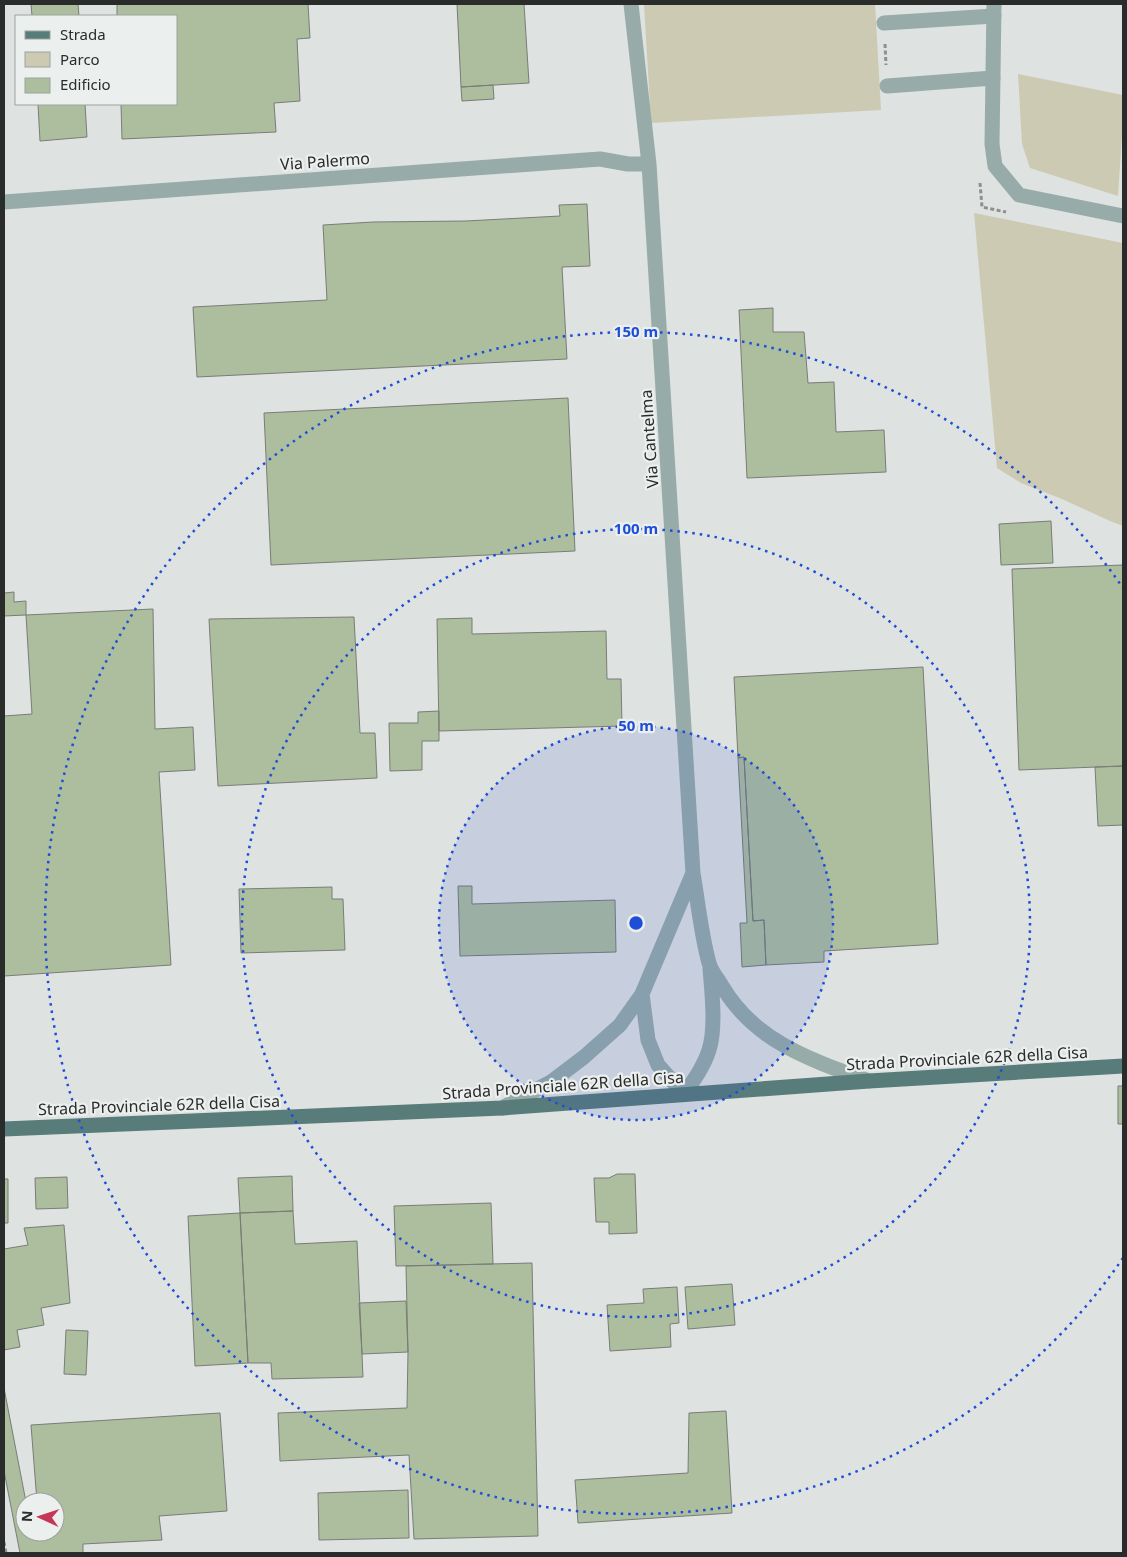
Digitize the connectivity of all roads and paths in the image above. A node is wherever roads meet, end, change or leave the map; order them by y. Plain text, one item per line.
1 (631, 4) edge
2 (994, 10) edge
3 (884, 23) dead end
4 (993, 78) junction
5 (887, 86) dead end
6 (649, 164) junction
7 (4, 202) edge
8 (1123, 216) edge
9 (693, 872) junction
10 (710, 965) junction
11 (642, 994) junction
12 (1123, 1066) edge
13 (869, 1080) junction
14 (684, 1094) junction
15 (502, 1108) junction
16 (4, 1129) edge
17 (4, 1542) edge
18 (6, 1553) edge

1 - 6 street, Via Cantelma
2 - 3 street
2 - 4 street
4 - 5 street
4 - 8 street
6 - 7 street, Via Palermo
6 - 9 street, Via Cantelma
9 - 10 street, Via Cantelma
9 - 11 street
10 - 13 street
10 - 14 street
11 - 14 street
11 - 15 street
12 - 13 main road, Strada Provinciale 62R della Cisa
13 - 14 main road, Strada Provinciale 62R della Cisa
14 - 15 main road, Strada Provinciale 62R della Cisa
15 - 16 main road, Strada Provinciale 62R della Cisa
17 - 18 path

